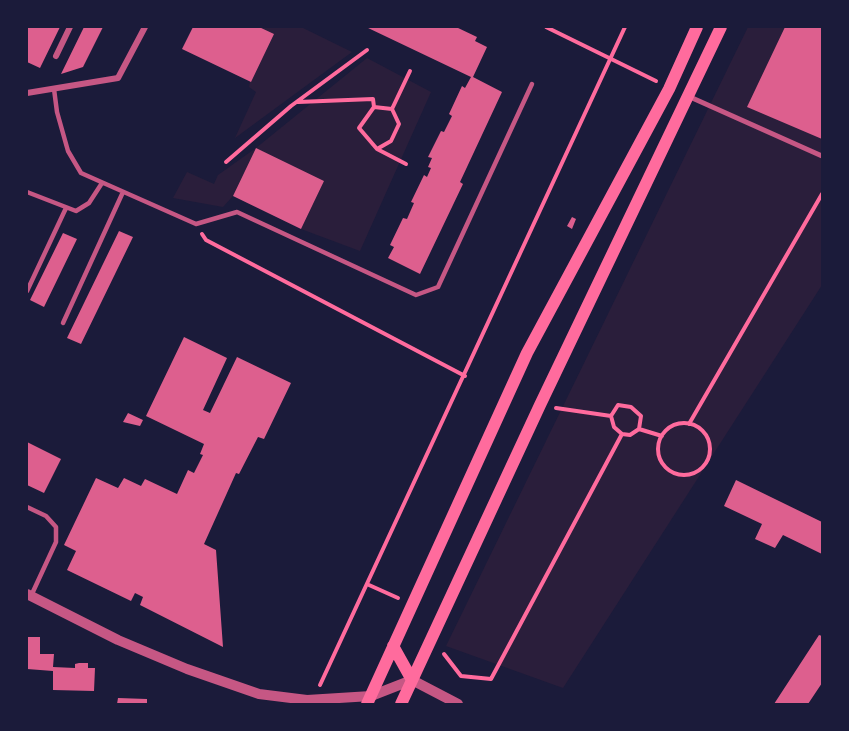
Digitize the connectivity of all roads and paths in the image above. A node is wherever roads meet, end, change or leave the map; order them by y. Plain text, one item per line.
1 (70, 27) edge
2 (145, 27) edge
3 (546, 27) edge
4 (625, 27) edge
5 (697, 27) edge
6 (722, 27) edge
7 (367, 50) dead end
8 (56, 56) dead end
9 (611, 58) junction
10 (410, 72) dead end
11 (532, 84) dead end
12 (54, 89) junction
13 (669, 89) junction
14 (27, 93) edge
15 (690, 97) junction
16 (297, 102) junction
17 (374, 107) junction
18 (392, 110) junction
19 (376, 149) junction
20 (822, 156) edge
21 (226, 162) dead end
22 (406, 164) dead end
23 (102, 183) junction
24 (27, 192) edge
25 (123, 192) junction
26 (822, 194) edge
27 (66, 208) junction
28 (196, 224) junction
29 (27, 291) edge
30 (63, 323) dead end
31 (465, 376) junction
32 (540, 405) junction
33 (611, 416) junction
34 (689, 424) junction
35 (639, 429) junction
36 (622, 434) junction
37 (662, 436) junction
38 (27, 507) edge
39 (29, 595) edge
40 (393, 646) junction
41 (412, 680) junction
42 (491, 680) dead end
43 (316, 699) junction
44 (371, 701) edge
45 (401, 704) edge
46 (458, 704) edge

1 - 8 street
2 - 12 street
3 - 9 path
4 - 9 path
5 - 13 main road
6 - 15 main road
7 - 16 path
9 - 13 path
9 - 31 path
10 - 18 path
11 - 28 lane
12 - 14 street
12 - 23 lane
13 - 40 main road
15 - 20 street
15 - 32 main road
16 - 17 path
16 - 21 path
17 - 18 path
17 - 19 path
18 - 19 path
19 - 22 path
23 - 25 lane
23 - 27 lane
24 - 27 lane
25 - 28 lane
25 - 30 lane
26 - 34 path
27 - 29 lane
28 - 31 path
31 - 43 path
32 - 33 path
32 - 41 main road
33 - 35 path
33 - 36 path
34 - 37 path
34 - 37 path
35 - 36 path
35 - 37 path
36 - 42 path
38 - 39 lane
39 - 43 street
40 - 41 main road
40 - 44 main road
41 - 44 street
41 - 45 main road
41 - 46 street
43 - 44 street

